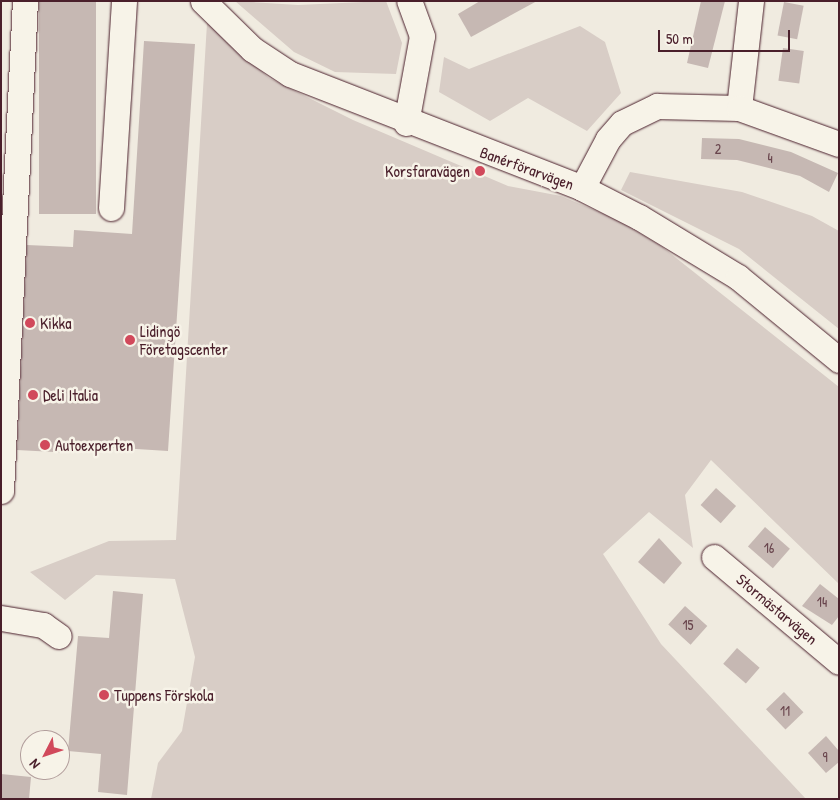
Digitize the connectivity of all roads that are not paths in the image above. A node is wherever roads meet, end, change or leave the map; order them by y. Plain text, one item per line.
1 (26, 1) edge
2 (124, 1) edge
3 (203, 1) edge
4 (409, 1) edge
5 (751, 1) edge
6 (739, 108) junction
7 (406, 123) junction
8 (839, 144) edge
9 (582, 188) junction
10 (111, 208) dead end
11 (839, 360) edge
12 (1, 490) edge
13 (714, 557) dead end
14 (1, 618) edge
15 (59, 636) dead end
16 (839, 662) edge

1 - 12 street
2 - 10 street
3 - 7 street, Banérförarvägen
4 - 7 street
5 - 6 street
6 - 8 street
6 - 9 street
7 - 9 street, Banérförarvägen
9 - 11 street, Banérförarvägen
13 - 16 street, Stormästarvägen
14 - 15 street

